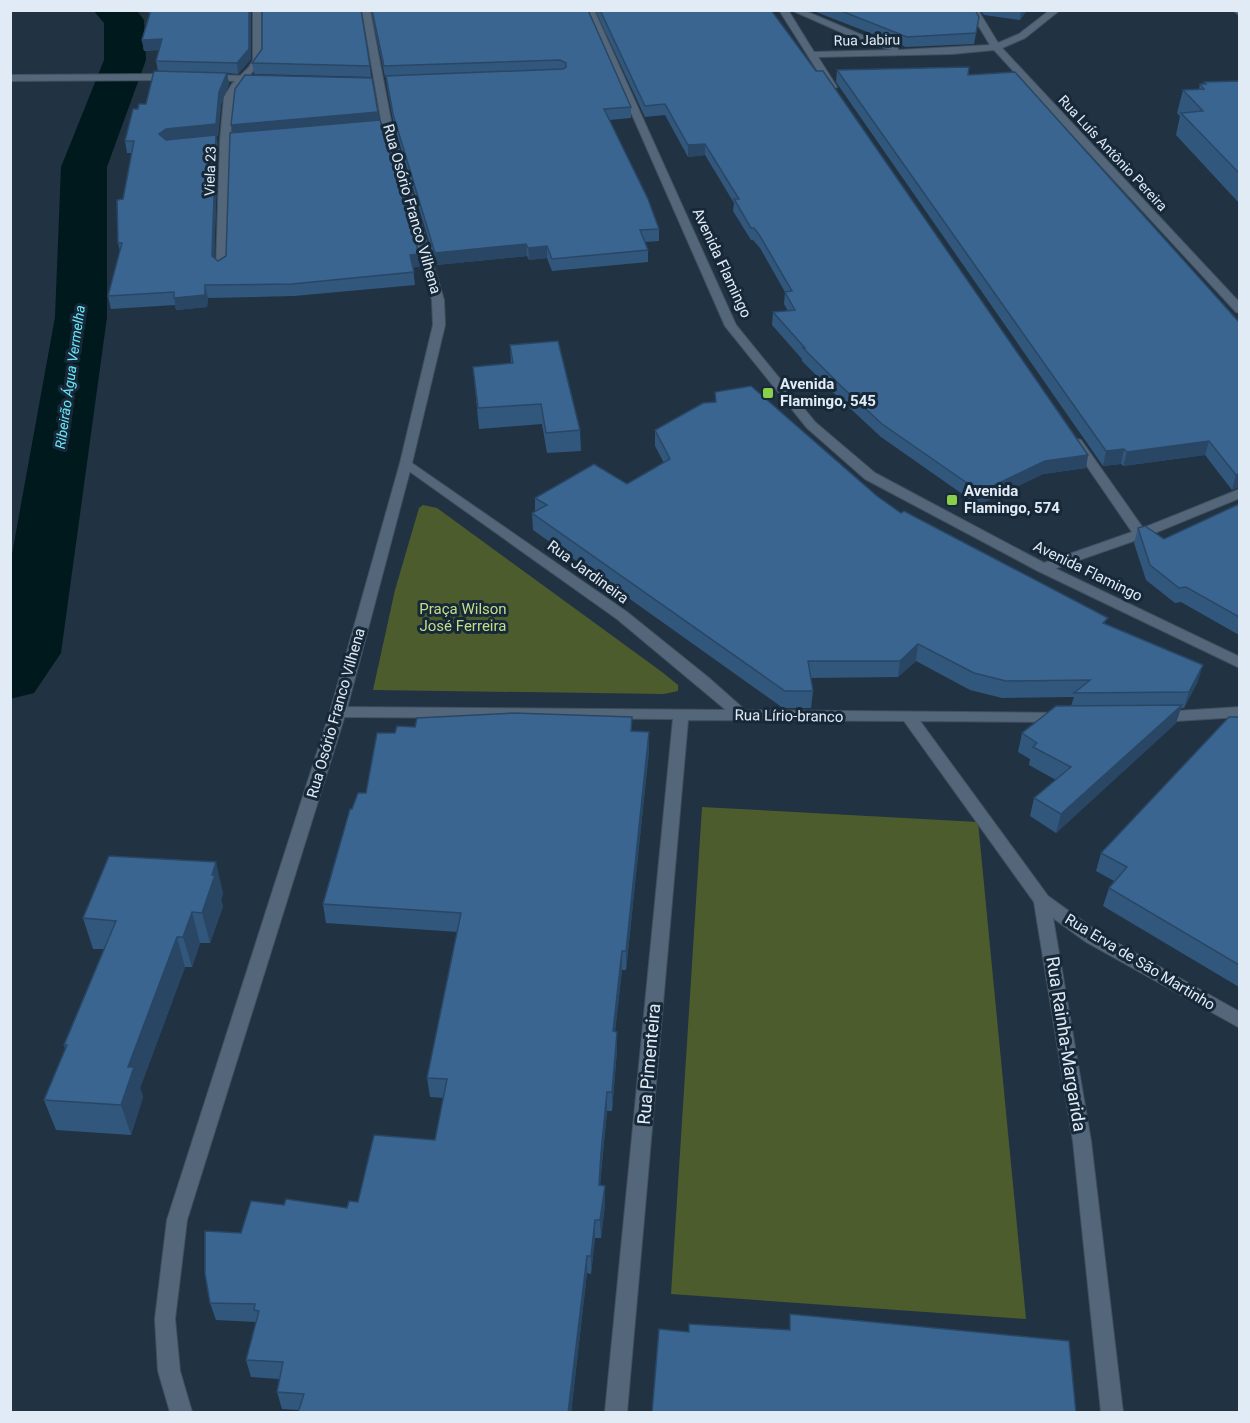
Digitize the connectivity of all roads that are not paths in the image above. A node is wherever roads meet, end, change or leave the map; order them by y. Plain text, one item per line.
1 (257, 10) edge
2 (366, 10) edge
3 (590, 10) edge
4 (783, 10) edge
5 (795, 10) edge
6 (973, 10) edge
7 (1056, 10) edge
8 (996, 47) junction
9 (925, 52) junction
10 (810, 55) junction
11 (10, 78) edge
12 (185, 78) edge
13 (196, 78) edge
14 (242, 79) junction
15 (277, 80) edge
16 (392, 81) edge
17 (369, 82) edge
18 (380, 82) junction
19 (837, 94) edge
20 (221, 268) edge
21 (1239, 310) edge
22 (1073, 437) edge
23 (406, 463) junction
24 (1239, 493) edge
25 (1140, 534) junction
26 (1043, 568) junction
27 (1239, 663) edge
28 (338, 712) junction
29 (1239, 712) edge
30 (681, 715) junction
31 (744, 716) junction
32 (909, 717) junction
33 (1081, 717) edge
34 (1150, 717) edge
35 (1042, 901) junction
36 (1239, 1021) edge
37 (181, 1413) edge
38 (616, 1413) edge
39 (1112, 1413) edge

1 - 14 street, Viela 23
2 - 18 street, Rua Osório Franco Vilhena
3 - 26 street, Avenida Flamingo
4 - 10 street
5 - 9 street, Rua Jabiru
6 - 8 street, Rua Luís Antônio Pereira
7 - 8 street, Rua Jabiru
8 - 9 street, Rua Jabiru
8 - 21 street, Rua Luís Antônio Pereira
9 - 10 street, Rua Jabiru
10 - 19 street
11 - 12 street
13 - 14 street
14 - 15 street
14 - 20 street, Viela 23
16 - 18 street
17 - 18 street
18 - 23 street, Rua Osório Franco Vilhena
22 - 25 street
23 - 28 street, Rua Osório Franco Vilhena
23 - 31 street, Rua Jardineira
24 - 25 street
25 - 26 street
26 - 27 street, Avenida Flamingo
28 - 30 street, Rua Lírio-branco
28 - 37 street, Rua Osório Franco Vilhena
29 - 34 street
30 - 31 street, Rua Lírio-branco
30 - 38 street, Rua Pimenteira
31 - 32 street, Rua Lírio-branco
32 - 33 street, Rua Lírio-branco
32 - 35 street, Rua Rainha-Margarida
35 - 36 street, Rua Erva de São Martinho
35 - 39 street, Rua Rainha-Margarida

